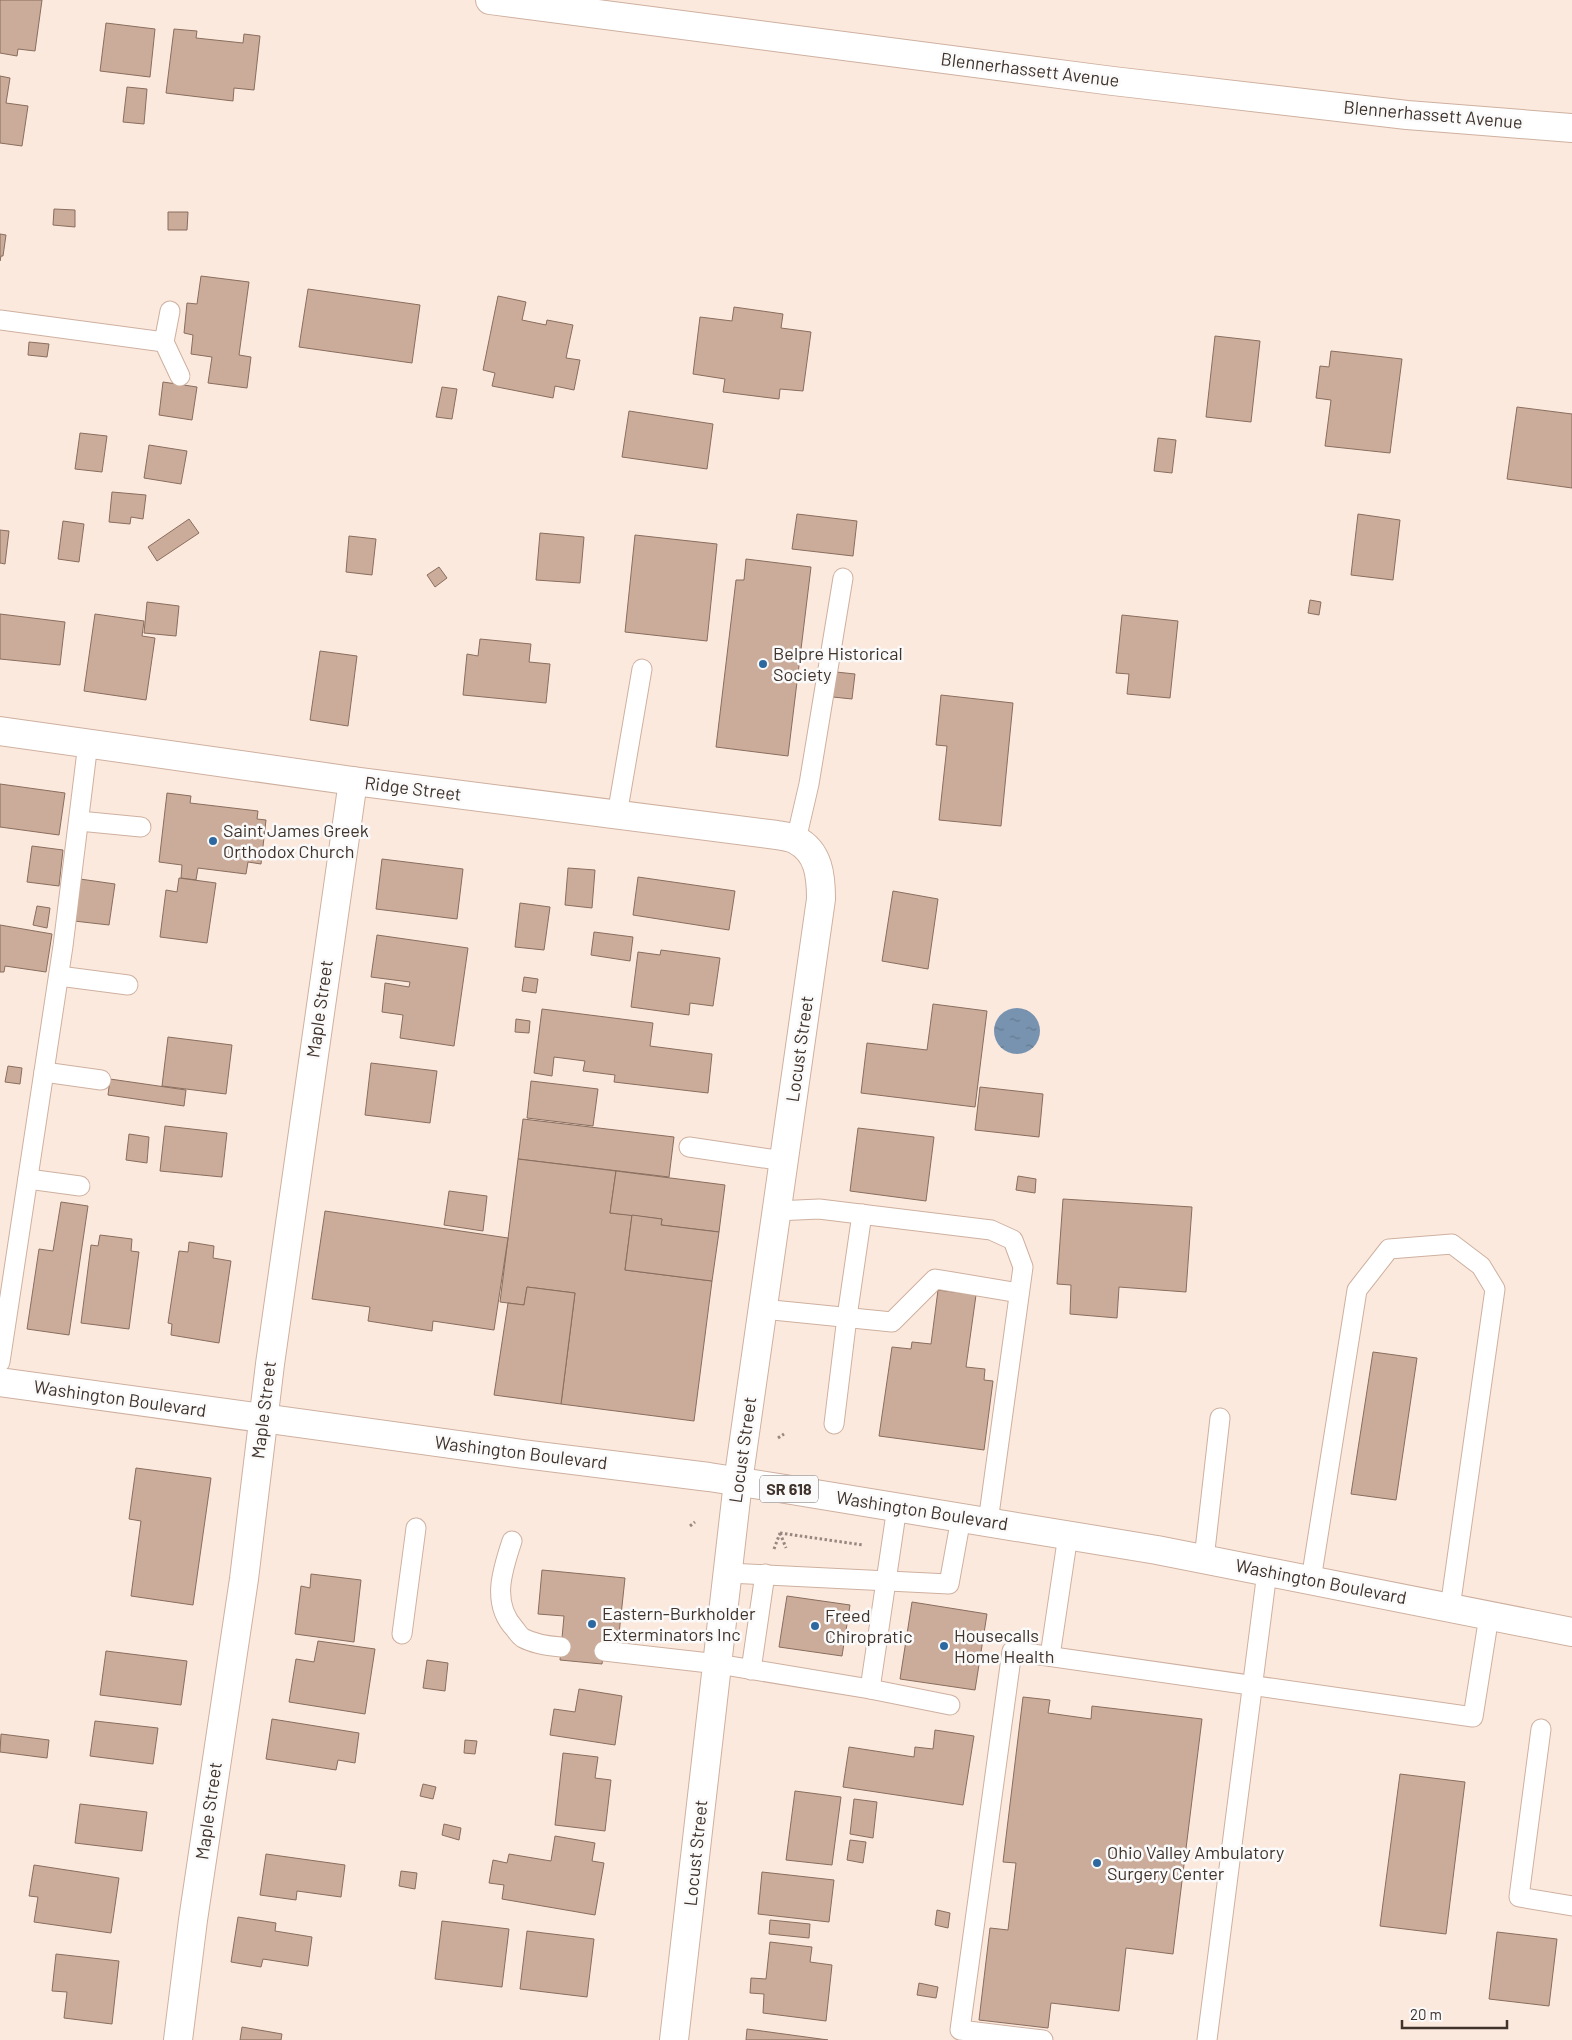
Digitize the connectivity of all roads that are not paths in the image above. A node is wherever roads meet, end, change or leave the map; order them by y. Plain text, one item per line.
1 (490, 0) edge
2 (1572, 128) edge
3 (170, 311) dead end
4 (0, 320) edge
5 (164, 342) junction
6 (180, 376) dead end
7 (843, 578) dead end
8 (642, 669) dead end
9 (0, 731) edge
10 (88, 743) junction
11 (353, 781) junction
12 (617, 815) junction
13 (78, 821) junction
14 (141, 827) dead end
15 (796, 840) junction
16 (59, 976) junction
17 (128, 985) dead end
18 (44, 1072) junction
19 (101, 1080) dead end
20 (689, 1147) dead end
21 (784, 1161) junction
22 (28, 1179) junction
23 (80, 1186) dead end
24 (776, 1211) junction
25 (862, 1214) junction
26 (8, 1259) edge
27 (1019, 1293) junction
28 (4, 1303) edge
29 (762, 1309) junction
30 (847, 1317) junction
31 (0, 1362) edge
32 (0, 1382) edge
33 (1220, 1418) dead end
34 (262, 1419) junction
35 (834, 1424) dead end
36 (738, 1482) junction
37 (897, 1507) junction
38 (960, 1518) junction
39 (988, 1522) junction
40 (416, 1528) dead end
41 (1068, 1535) junction
42 (512, 1542) dead end
43 (1204, 1559) junction
44 (1267, 1572) junction
45 (728, 1573) junction
46 (765, 1574) junction
47 (886, 1580) junction
48 (1311, 1580) junction
49 (1450, 1608) junction
50 (1489, 1616) junction
51 (1572, 1632) edge
52 (402, 1634) dead end
53 (561, 1647) dead end
54 (604, 1651) dead end
55 (1050, 1656) junction
56 (718, 1664) junction
57 (751, 1670) junction
58 (1252, 1686) junction
59 (870, 1689) junction
60 (950, 1705) dead end
61 (1541, 1729) dead end
62 (1572, 1906) edge
63 (178, 2040) edge
64 (674, 2040) edge
65 (1043, 2040) edge
66 (1207, 2040) edge

1 - 2 street, Blennerhassett Avenue
3 - 5 lane
4 - 5 lane
5 - 6 lane
7 - 15 lane
8 - 12 lane
9 - 10 street, Ridge Street
10 - 11 street, Ridge Street
10 - 13 lane
11 - 12 street, Ridge Street
11 - 34 street, Maple Street
12 - 15 street, Ridge Street
13 - 14 lane
13 - 16 lane
15 - 21 street, Locust Street
16 - 17 lane
16 - 18 lane
18 - 19 lane
18 - 22 lane
20 - 21 lane
21 - 24 street, Locust Street
22 - 23 lane
22 - 26 lane
24 - 25 lane
24 - 29 street, Locust Street
25 - 27 lane
25 - 30 lane
26 - 28 lane
27 - 30 lane
27 - 39 lane
28 - 31 lane
29 - 30 lane
29 - 36 street, Locust Street
30 - 35 lane
32 - 34 street, Washington Boulevard / SR 618
33 - 43 lane
34 - 36 street, Washington Boulevard / SR 618
34 - 63 street, Maple Street
36 - 37 street, Washington Boulevard / SR 618
36 - 45 street, Locust Street
37 - 38 street, Washington Boulevard / SR 618
37 - 47 lane
38 - 39 street, Washington Boulevard / SR 618
38 - 47 lane
39 - 41 street, Washington Boulevard / SR 618
40 - 52 lane
41 - 43 street, Washington Boulevard / SR 618
41 - 55 lane
42 - 53 lane
43 - 44 street, Washington Boulevard / SR 618
44 - 48 street, Washington Boulevard / SR 618
44 - 58 lane
45 - 46 lane
45 - 56 street, Locust Street
46 - 47 lane
46 - 57 lane
47 - 59 lane
48 - 49 street, Washington Boulevard / SR 618
48 - 49 lane
49 - 50 street, Washington Boulevard / SR 618
50 - 51 street, Washington Boulevard / SR 618
50 - 58 lane
54 - 56 lane
55 - 58 lane
55 - 65 lane
56 - 57 lane
56 - 64 street, Locust Street
57 - 59 lane
58 - 66 lane
59 - 60 lane
61 - 62 lane

